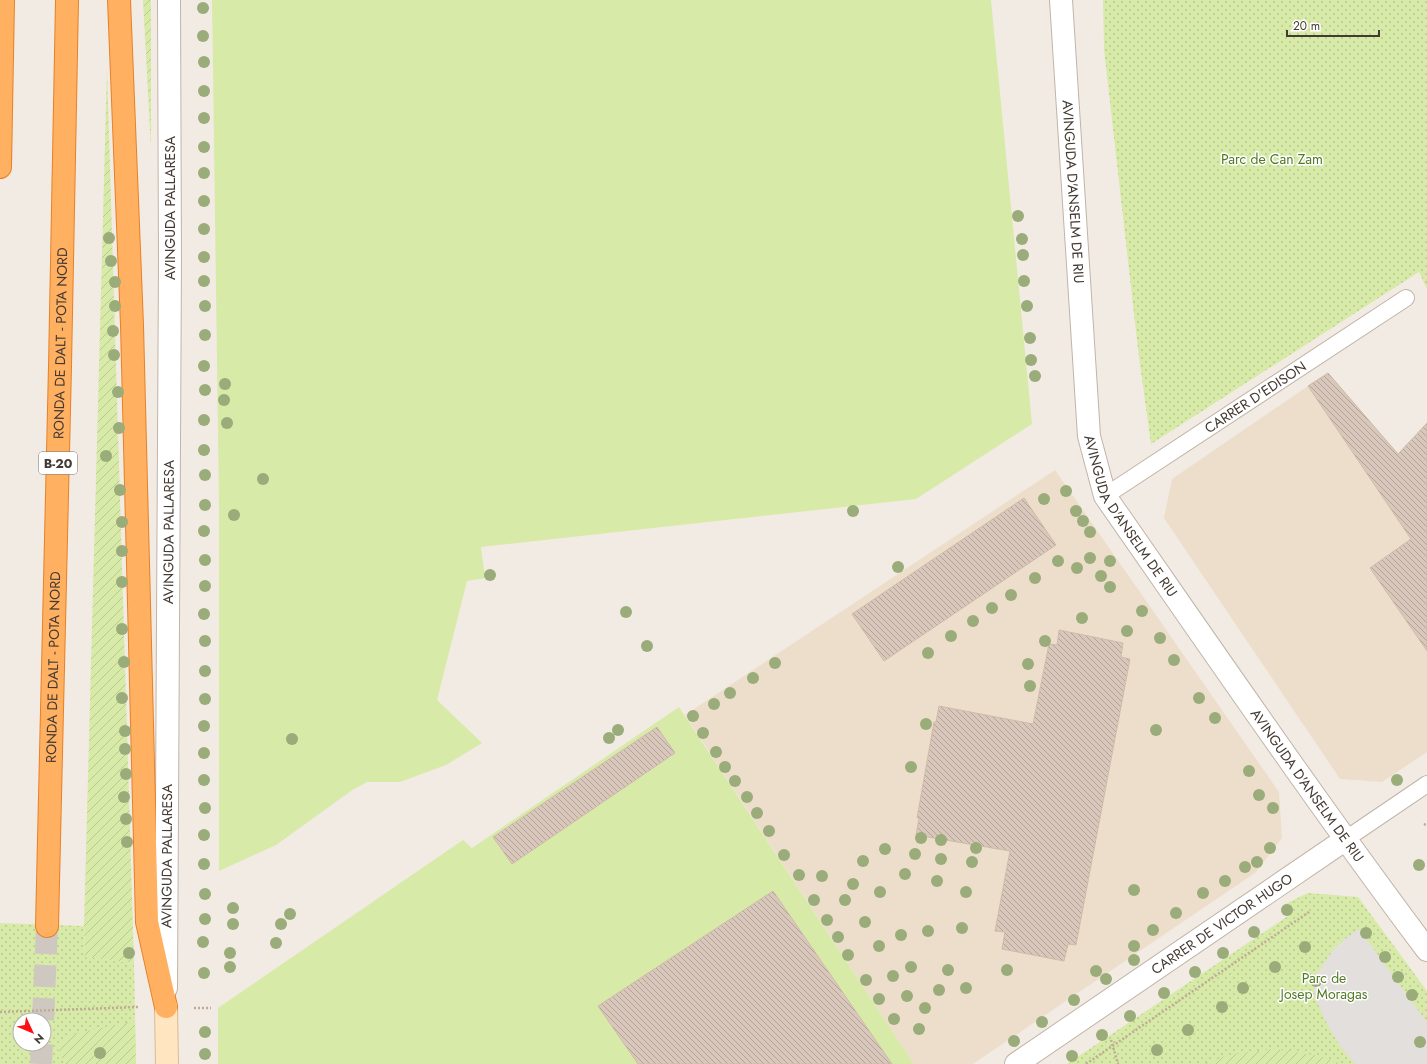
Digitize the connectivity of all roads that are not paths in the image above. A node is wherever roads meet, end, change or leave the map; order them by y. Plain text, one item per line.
1 (2, 0) edge
2 (66, 0) edge
3 (118, 0) edge
4 (169, 0) edge
5 (1061, 0) edge
6 (0, 167) edge
7 (1406, 298) dead end
8 (1105, 496) junction
9 (1427, 784) edge
10 (1346, 839) junction
11 (47, 926) tunnel mouth
12 (1427, 950) edge
13 (166, 1007) junction
14 (167, 1064) edge
15 (1016, 1064) edge

1 - 6 highway
2 - 11 highway, RONDA DE DALT - POTA NORD / B-20
3 - 13 highway
4 - 13 street, AVINGUDA PALLARESA
5 - 8 street, AVINGUDA D'ANSELM DE RIU
7 - 8 lane, CARRER D'EDISON
8 - 10 street, AVINGUDA D'ANSELM DE RIU
9 - 10 lane, CARRER DE VICTOR HUGO
10 - 12 street, AVINGUDA D'ANSELM DE RIU
10 - 15 street, CARRER DE VICTOR HUGO
13 - 14 street, AVINGUDA PALLARESA

